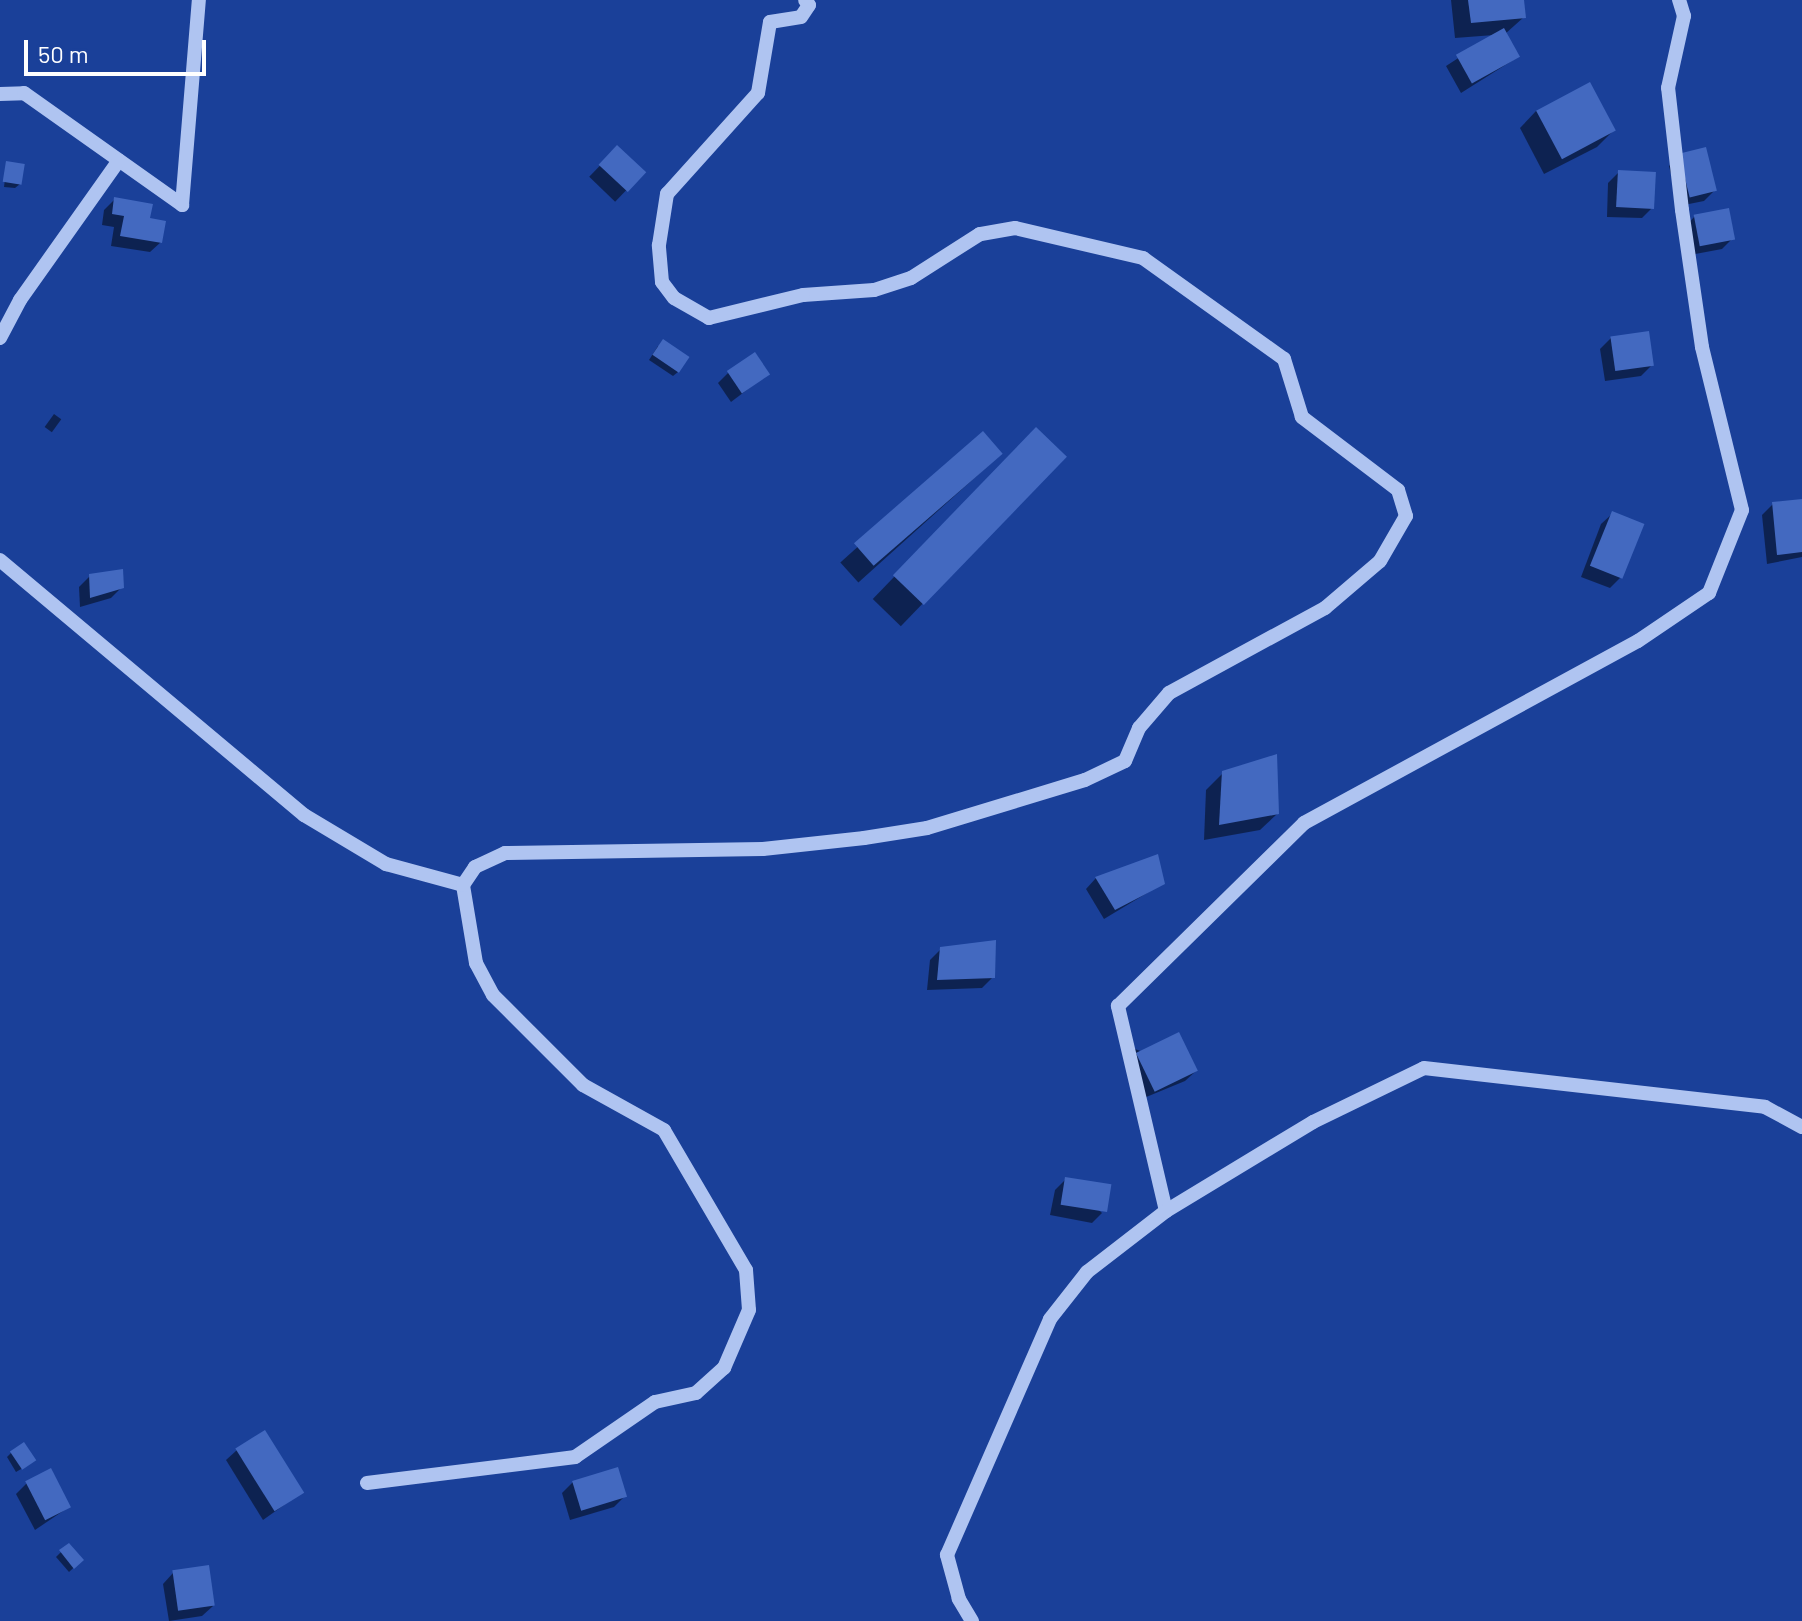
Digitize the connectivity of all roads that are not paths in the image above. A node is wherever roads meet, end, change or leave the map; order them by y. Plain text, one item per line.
1 (199, 0) edge
2 (805, 0) edge
3 (1679, 0) edge
4 (0, 94) edge
5 (119, 160) junction
6 (0, 338) edge
7 (0, 560) edge
8 (463, 885) junction
9 (1802, 1127) edge
10 (1166, 1211) junction
11 (367, 1483) dead end
12 (972, 1621) edge

1 - 5 street
2 - 8 street
3 - 10 street
4 - 5 street
5 - 6 street
7 - 8 street
8 - 11 street
9 - 10 street
10 - 12 street

